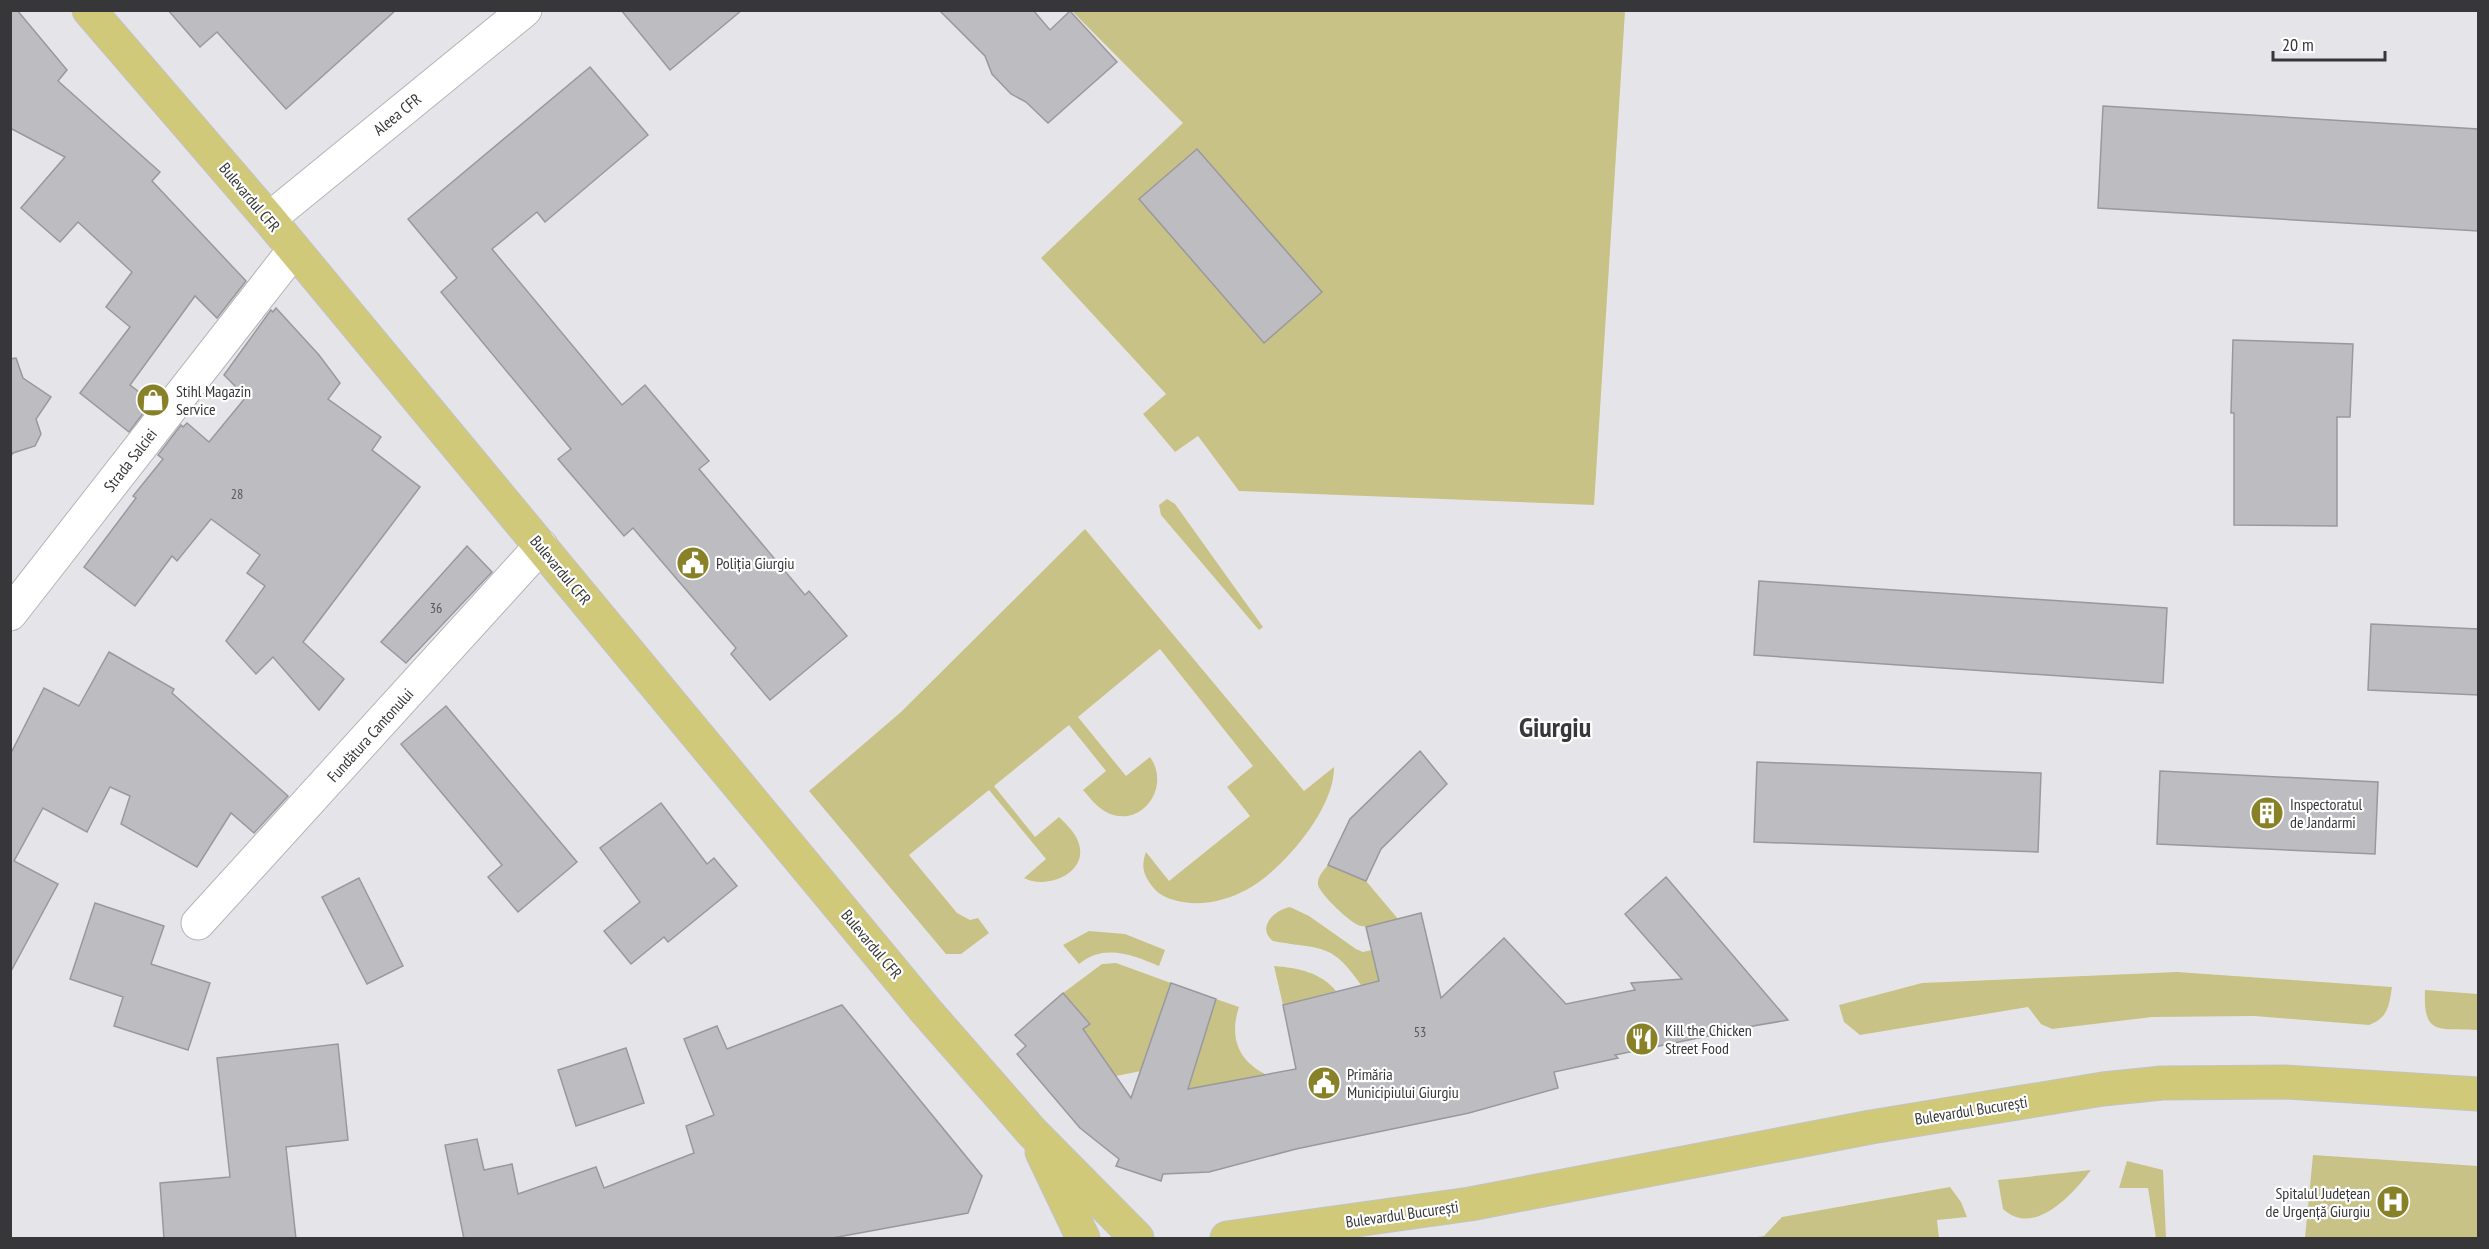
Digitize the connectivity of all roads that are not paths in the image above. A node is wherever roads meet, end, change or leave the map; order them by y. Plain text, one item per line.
1 (89, 10) edge
2 (525, 10) edge
3 (269, 219) junction
4 (294, 250) junction
5 (541, 546) junction
6 (10, 614) edge
7 (198, 923) dead end
8 (2478, 1094) edge
9 (1032, 1132) junction
10 (1470, 1204) junction
11 (1083, 1239) edge
12 (1137, 1239) edge
13 (1227, 1239) edge
14 (1381, 1239) edge

1 - 3 main road, Bulevardul CFR
2 - 3 street, Aleea CFR
3 - 4 main road, Bulevardul CFR
4 - 5 main road, Bulevardul CFR
4 - 6 street, Strada Salciei
5 - 7 street, Fundătura Cantonului
5 - 9 main road, Bulevardul CFR
8 - 10 main road, Bulevardul București
9 - 11 main road, Bulevardul CFR
9 - 12 main road, Bulevardul CFR
10 - 13 main road, Bulevardul București
10 - 14 main road, Bulevardul București

